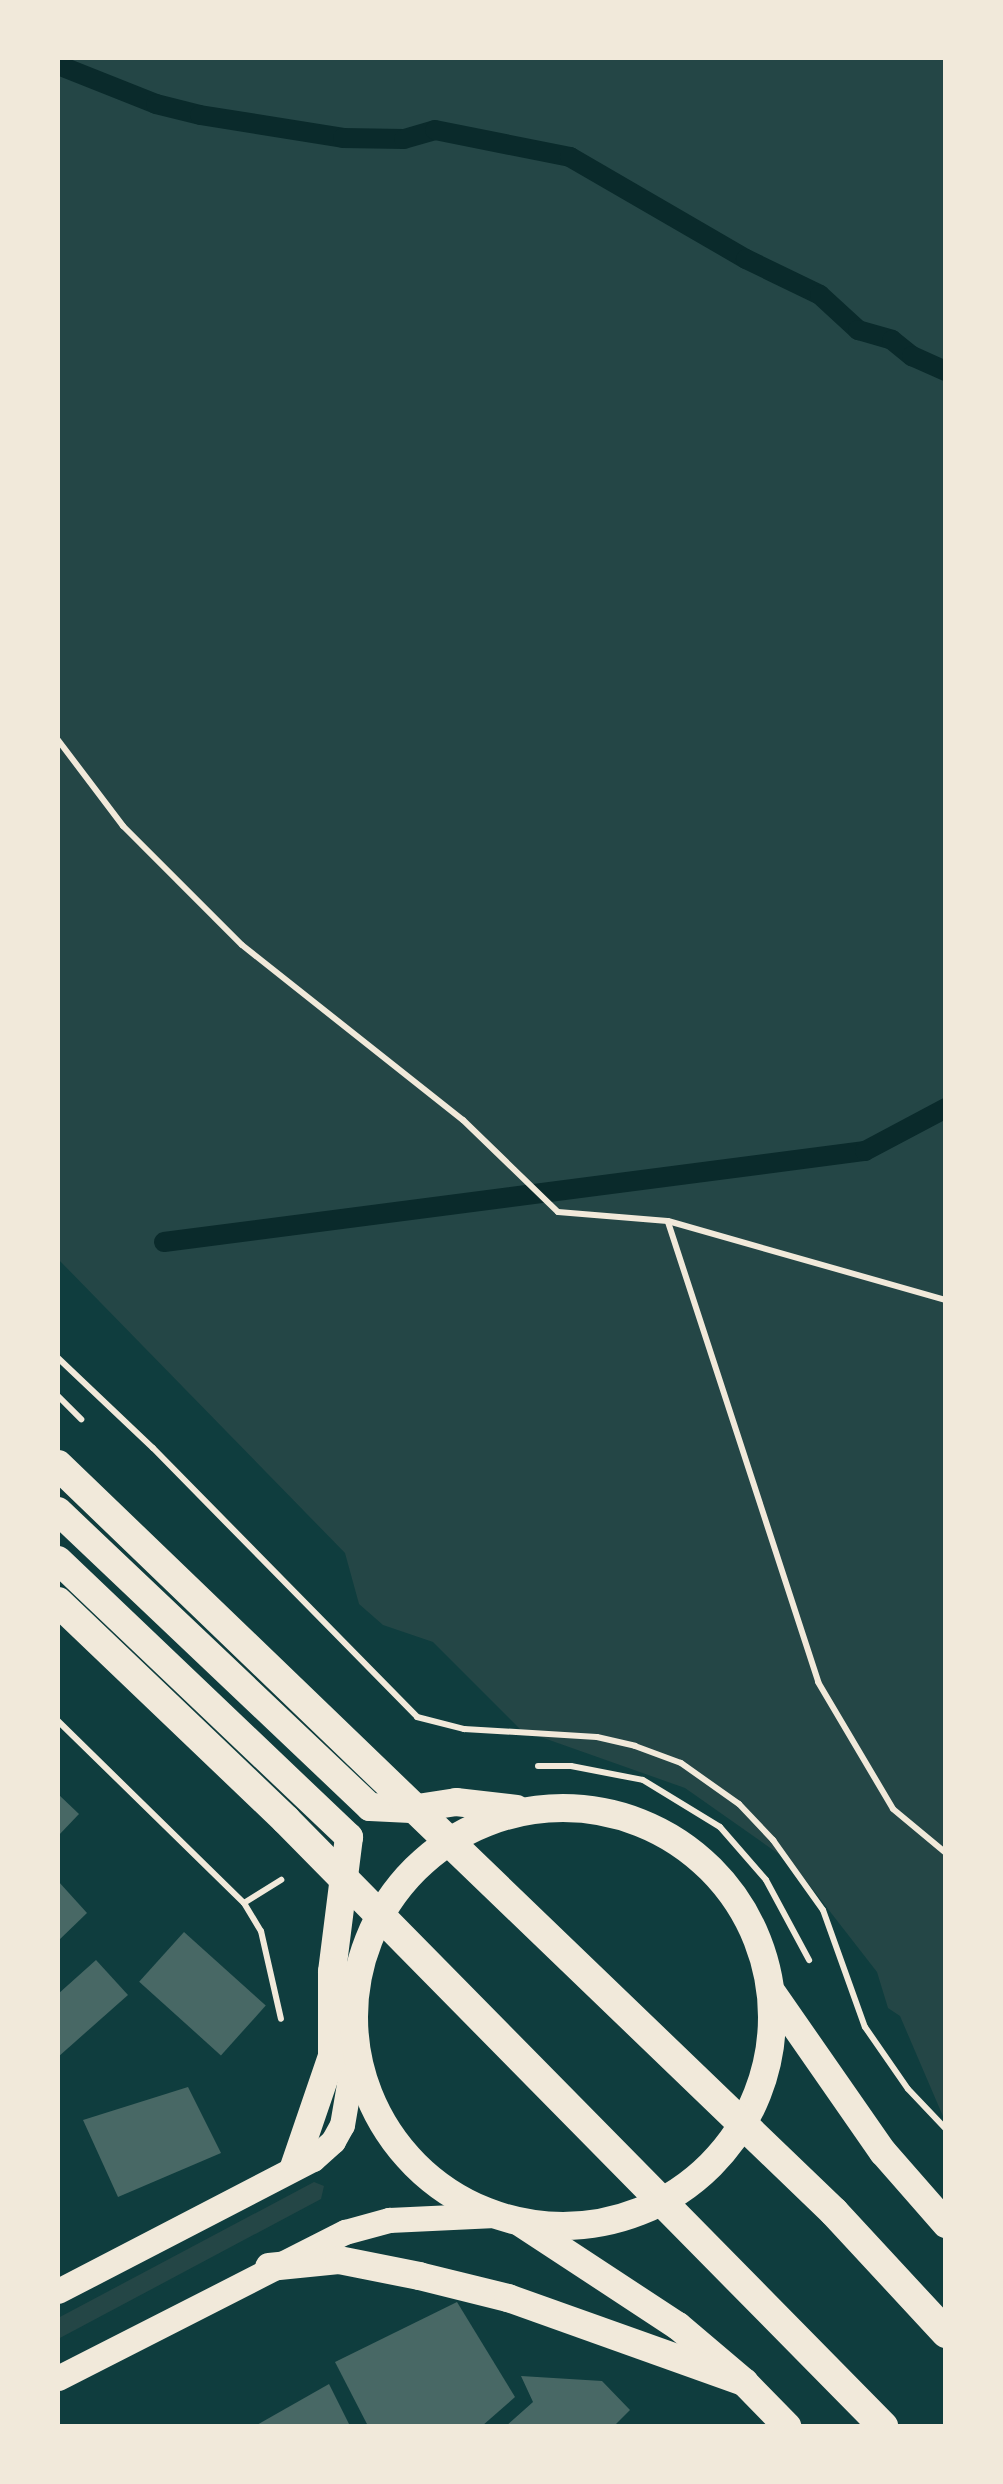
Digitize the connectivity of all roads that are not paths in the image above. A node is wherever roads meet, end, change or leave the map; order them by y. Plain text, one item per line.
1 (58, 1465) edge
2 (58, 1511) edge
3 (58, 1560) edge
4 (58, 1602) edge
5 (534, 1810) junction
6 (332, 1972) junction
7 (355, 1990) junction
8 (772, 1994) junction
9 (355, 2049) junction
10 (294, 2167) junction
11 (508, 2219) junction
12 (946, 2224) edge
13 (268, 2267) junction
14 (58, 2291) edge
15 (946, 2334) edge
16 (58, 2378) edge
17 (744, 2382) junction
18 (787, 2426) edge
19 (883, 2426) edge

1 - 15 highway
2 - 5 highway
3 - 6 highway
4 - 19 highway
5 - 7 highway
5 - 8 highway
6 - 7 highway
6 - 10 highway
7 - 9 highway
8 - 11 highway
8 - 12 highway
9 - 10 main road
9 - 11 highway
10 - 14 main road
11 - 13 main road
11 - 17 highway
13 - 16 main road
13 - 17 highway
17 - 18 highway

